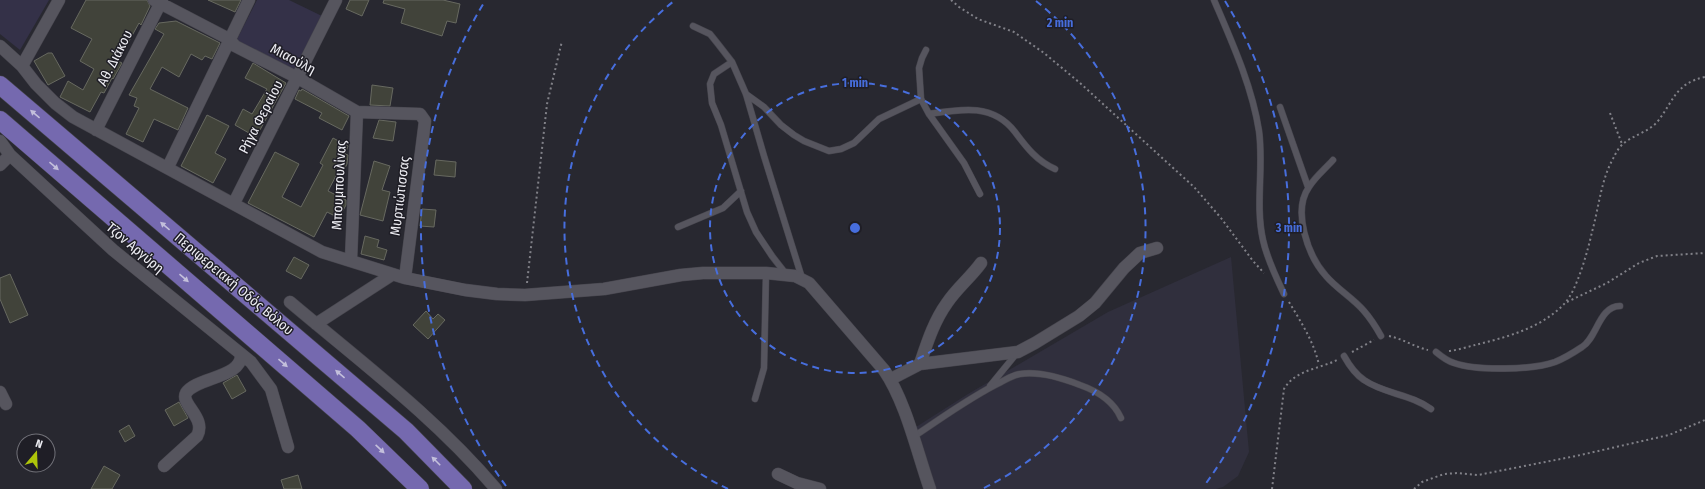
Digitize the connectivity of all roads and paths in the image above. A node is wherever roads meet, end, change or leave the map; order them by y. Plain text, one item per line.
1 (59, 0) edge
2 (249, 0) edge
3 (336, 0) edge
4 (951, 0) edge
5 (1214, 0) edge
6 (159, 1) edge
7 (693, 26) dead end
8 (229, 39) junction
9 (562, 41) dead end
10 (0, 46) edge
11 (926, 50) dead end
12 (732, 62) junction
13 (22, 66) junction
14 (1705, 77) edge
15 (298, 78) junction
16 (0, 85) edge
17 (746, 94) junction
18 (921, 99) junction
19 (1280, 107) dead end
20 (357, 112) junction
21 (929, 114) junction
22 (1610, 114) dead end
23 (424, 118) joint
24 (0, 120) edge
25 (96, 130) junction
26 (0, 141) edge
27 (1622, 144) junction
28 (10, 155) junction
29 (1333, 160) dead end
30 (0, 165) edge
31 (168, 167) junction
32 (1056, 169) dead end
33 (1308, 188) junction
34 (741, 191) junction
35 (980, 194) dead end
36 (234, 203) junction
37 (678, 227) dead end
38 (1157, 248) dead end
39 (1705, 253) edge
40 (351, 260) junction
41 (980, 262) dead end
42 (766, 273) junction
43 (787, 275) junction
44 (399, 276) junction
45 (802, 278) junction
46 (1268, 278) dead end
47 (1284, 294) joint
48 (525, 295) junction
49 (290, 302) dead end
50 (1566, 302) junction
51 (1620, 306) dead end
52 (316, 324) junction
53 (1381, 336) junction
54 (1018, 352) junction
55 (1436, 352) junction
56 (241, 354) junction
57 (1344, 356) junction
58 (920, 364) junction
59 (1319, 365) junction
60 (890, 379) junction
61 (989, 388) junction
62 (0, 392) edge
63 (754, 399) dead end
64 (6, 404) dead end
65 (1431, 409) dead end
66 (1121, 418) dead end
67 (1705, 420) edge
68 (913, 437) junction
69 (288, 447) dead end
70 (164, 466) dead end
71 (778, 474) dead end
72 (420, 489) edge
73 (463, 489) edge
74 (496, 489) edge
75 (820, 489) edge
76 (930, 489) edge
77 (1272, 489) edge
78 (1414, 489) edge

1 - 13 street
2 - 8 street
3 - 15 street, Ρήγα Φεραίου
4 - 46 path
5 - 47 lane
6 - 8 street, Μιαούλη
6 - 25 street, Αθ. Διάκου
7 - 12 lane
8 - 15 street, Μιαούλη
8 - 31 street
9 - 48 path
10 - 13 street
11 - 18 lane
12 - 17 lane
12 - 34 lane
13 - 25 street
14 - 27 path
15 - 20 street, Μιαούλη
15 - 36 street, Ρήγα Φεραίου
73 -> 16 main road, Περιφερειακή Οδός Βόλου
17 - 18 lane
17 - 45 lane
18 - 21 lane
19 - 33 lane
20 - 23 street, Μιαούλη
20 - 40 street, Μπουμπουλίνας
21 - 32 lane
21 - 35 lane
22 - 27 path
23 - 44 street, Μυρτιώτισσας
24 -> 72 main road, Περιφερειακή Οδός Βόλου
25 - 31 street
26 - 28 street, Τζον Αργύρη
27 - 50 path
28 - 30 street
28 - 56 street, Τζον Αργύρη
29 - 33 lane
31 - 36 street
33 - 53 lane
34 - 37 lane
34 - 43 lane
36 - 40 street
38 - 54 street
39 - 50 path
40 - 44 street
41 - 58 street
42 - 43 street
42 - 48 street
42 - 63 lane
43 - 45 street
44 - 48 street
44 - 52 street
45 - 60 street
47 - 59 path
49 - 52 street
50 - 55 path
51 - 55 lane
52 - 74 street
53 - 55 path
53 - 57 path
54 - 58 street
54 - 61 lane
56 - 69 street, Τζον Αργύρη
56 - 70 street
57 - 59 path
57 - 65 lane
58 - 60 street
59 - 77 path
60 - 68 street
61 - 66 lane
61 - 68 lane
62 - 64 street
67 - 78 path
68 - 76 street
71 - 75 street

